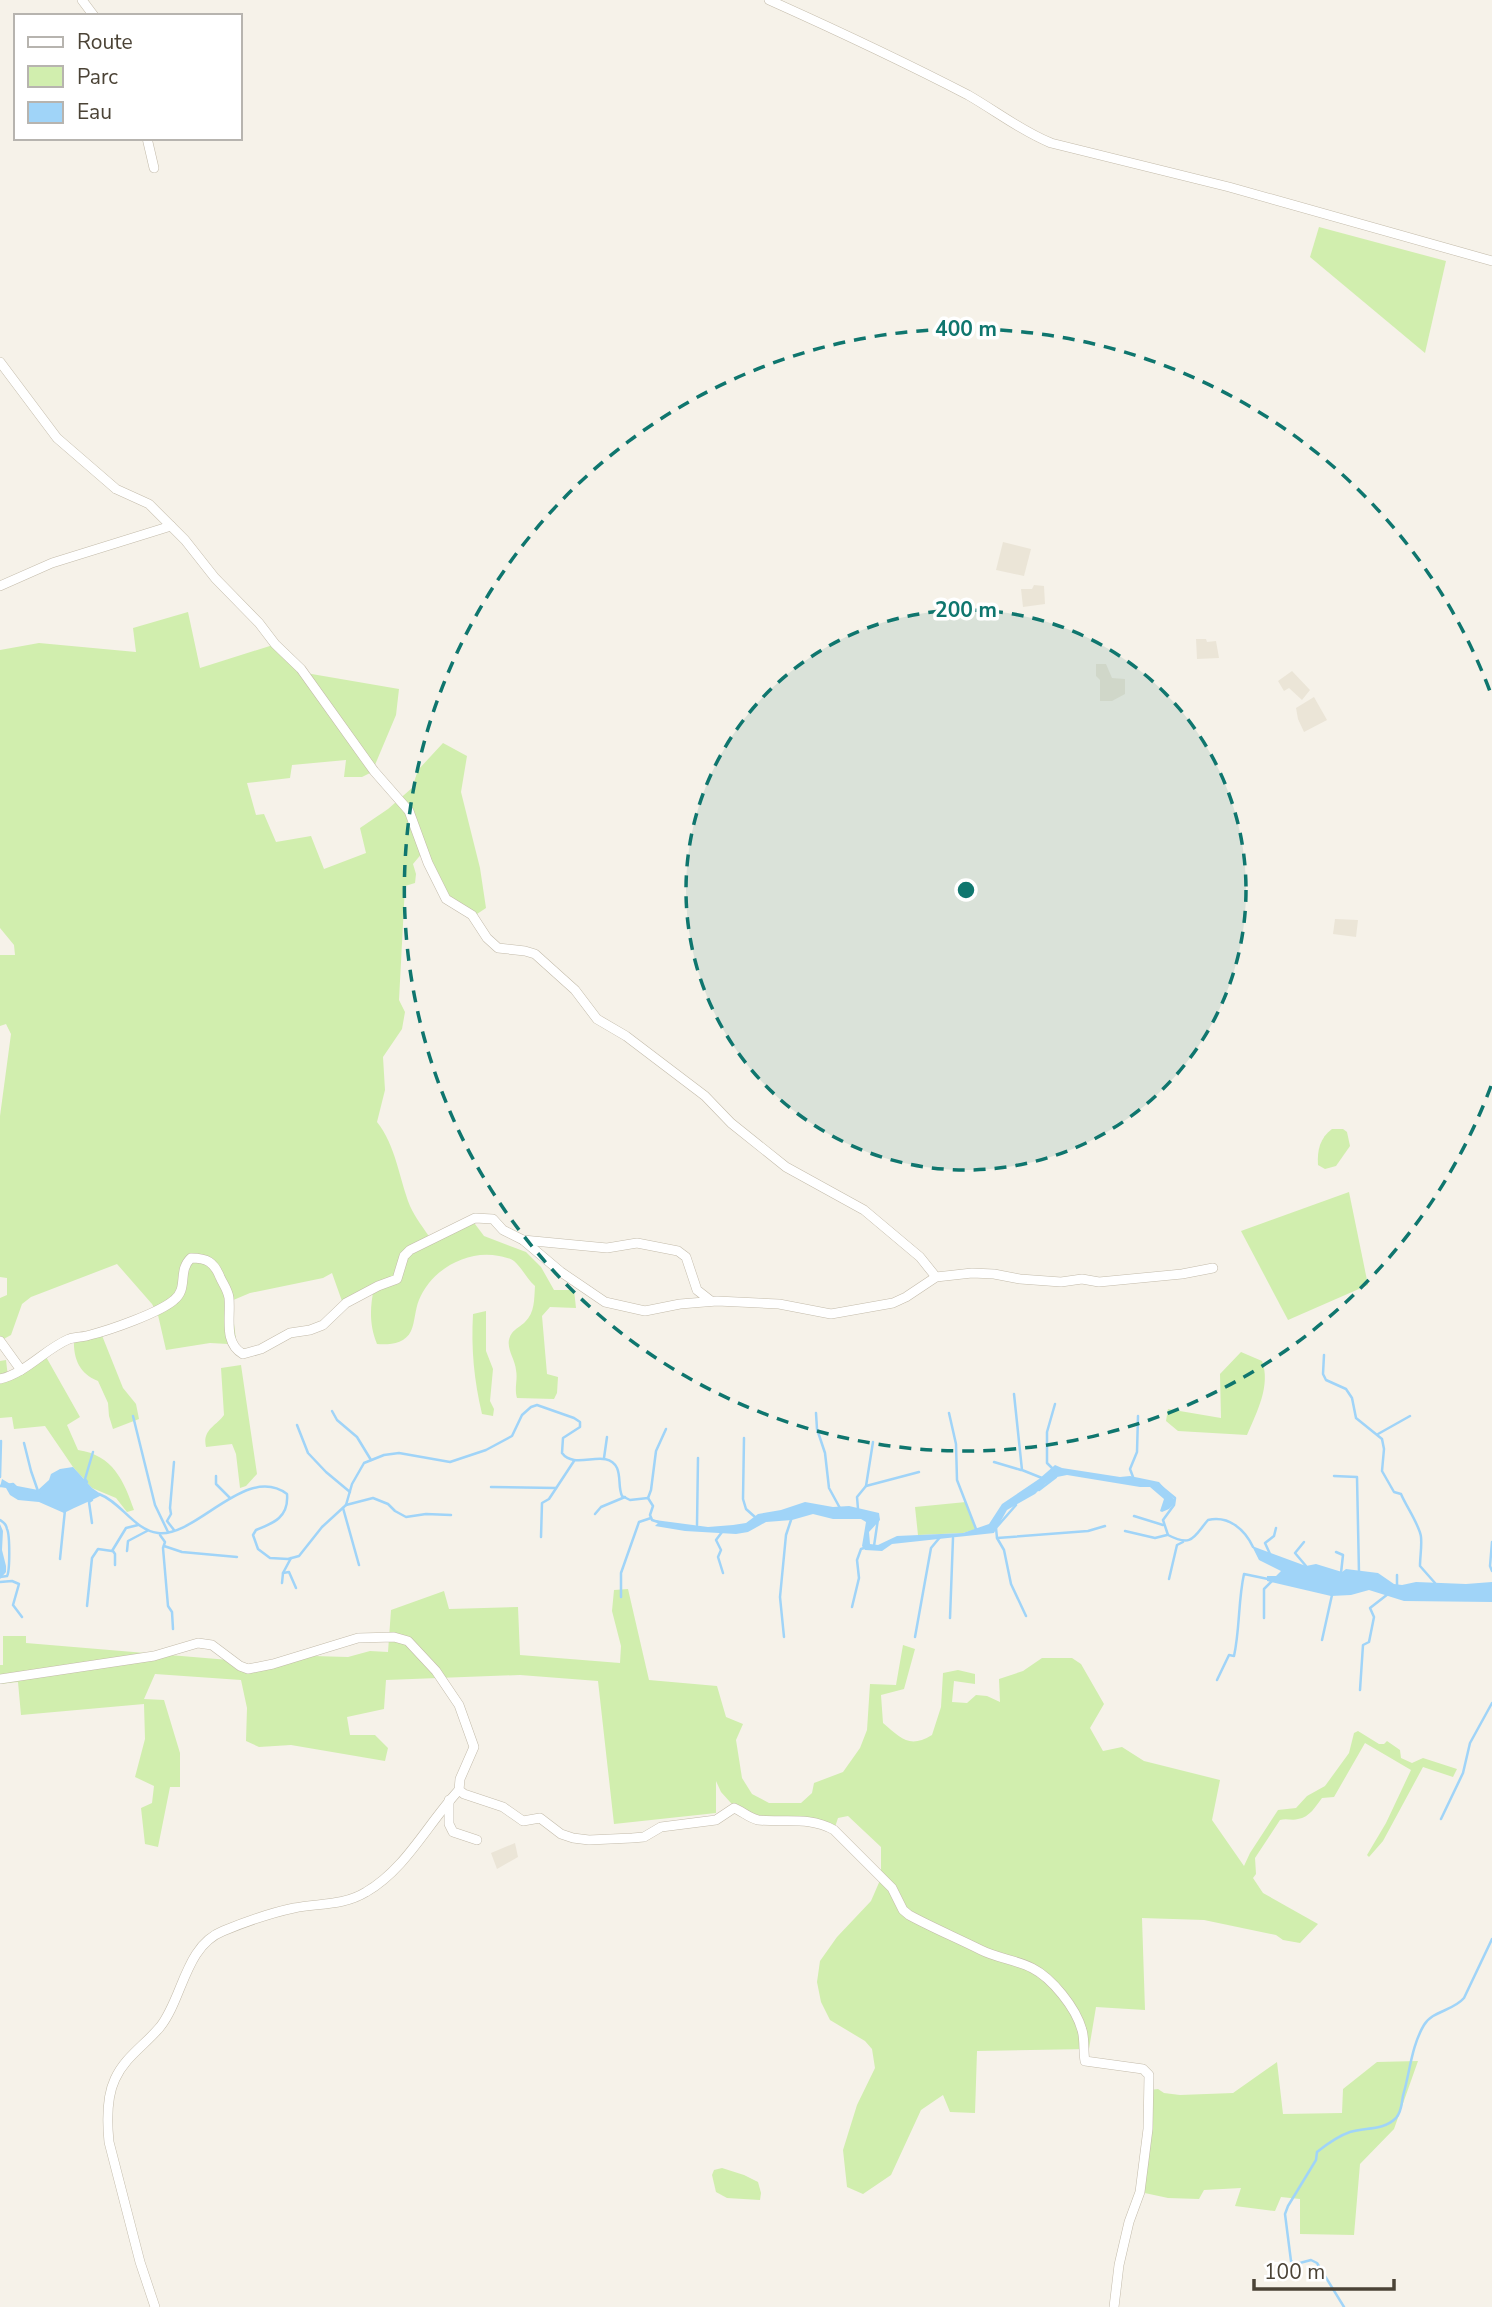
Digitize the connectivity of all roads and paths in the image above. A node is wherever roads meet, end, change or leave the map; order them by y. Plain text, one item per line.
1 (769, 0) edge
2 (147, 140) edge
3 (154, 168) dead end
4 (1492, 261) edge
5 (0, 362) edge
6 (171, 526) junction
7 (0, 586) edge
8 (523, 1240) junction
9 (1213, 1268) dead end
10 (936, 1277) junction
11 (710, 1301) junction
12 (0, 1341) edge
13 (21, 1370) junction
14 (0, 1379) edge
15 (0, 1679) edge
16 (458, 1790) junction
17 (449, 1800) junction
18 (477, 1840) dead end
19 (155, 2307) edge
20 (1114, 2307) edge

1 - 4 street
2 - 3 street
5 - 6 street
6 - 7 street
6 - 10 street
8 - 11 street
8 - 11 street
8 - 13 street
9 - 10 street
10 - 11 street
12 - 13 street
13 - 14 street
15 - 16 street
16 - 17 street
16 - 20 street
17 - 18 street
17 - 19 street

